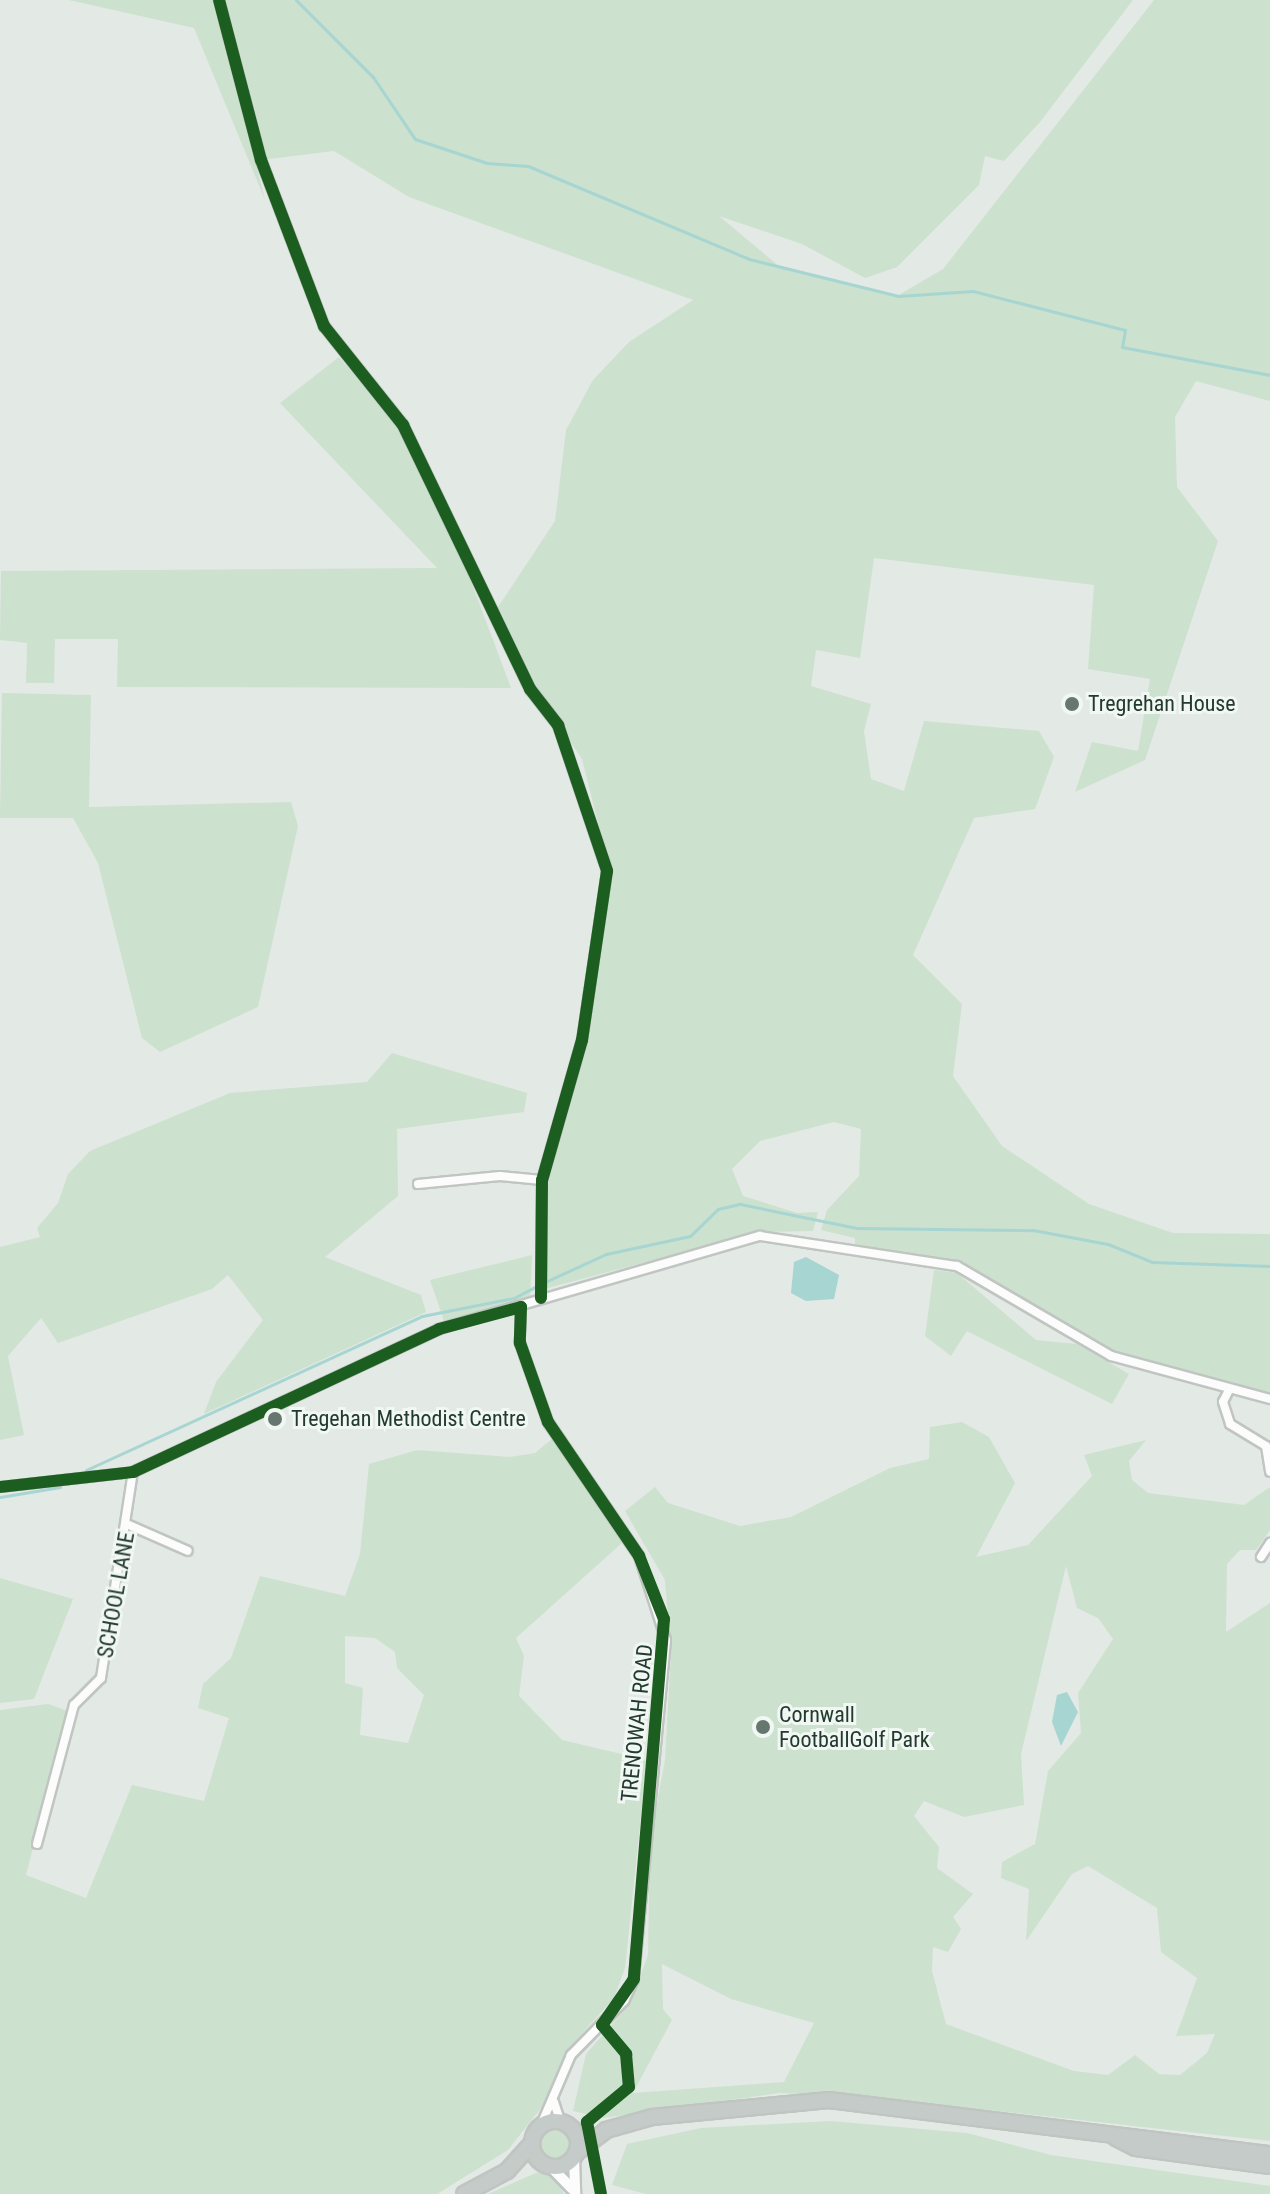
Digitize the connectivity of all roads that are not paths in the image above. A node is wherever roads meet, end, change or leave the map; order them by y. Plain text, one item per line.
1 (219, 0) edge
2 (542, 1180) junction
3 (418, 1184) dead end
4 (539, 1288) junction
5 (521, 1307) junction
6 (1229, 1390) junction
7 (1270, 1399) edge
8 (133, 1472) junction
9 (1270, 1472) edge
10 (0, 1487) edge
11 (129, 1525) junction
12 (1270, 1543) edge
13 (188, 1551) dead end
14 (1261, 1557) dead end
15 (37, 1844) dead end
16 (554, 2101) junction
17 (562, 2122) junction
18 (541, 2125) junction
19 (606, 2130) junction
20 (1116, 2138) junction
21 (532, 2143) junction
22 (1270, 2154) edge
23 (575, 2155) junction
24 (549, 2166) junction
25 (1270, 2166) edge
26 (507, 2171) junction
27 (574, 2192) edge
28 (464, 2194) edge

1 - 2 street
2 - 3 street
2 - 4 street
4 - 5 street
4 - 6 street
5 - 8 street
5 - 16 street, TRENOWAH ROAD
6 - 7 street
6 - 9 street
8 - 10 street
8 - 11 street, SCHOOL LANE
11 - 13 street
11 - 15 street, SCHOOL LANE
12 - 14 street
16 - 17 street
16 - 18 street, TRENOWAH ROAD
17 - 18 highway
17 - 19 highway
17 - 23 highway
18 - 21 highway
19 - 20 highway
19 - 23 highway
20 - 22 highway
20 - 25 highway
21 - 24 highway
21 - 26 highway
23 - 24 highway
23 - 27 street
24 - 26 highway
24 - 27 street
26 - 28 highway

